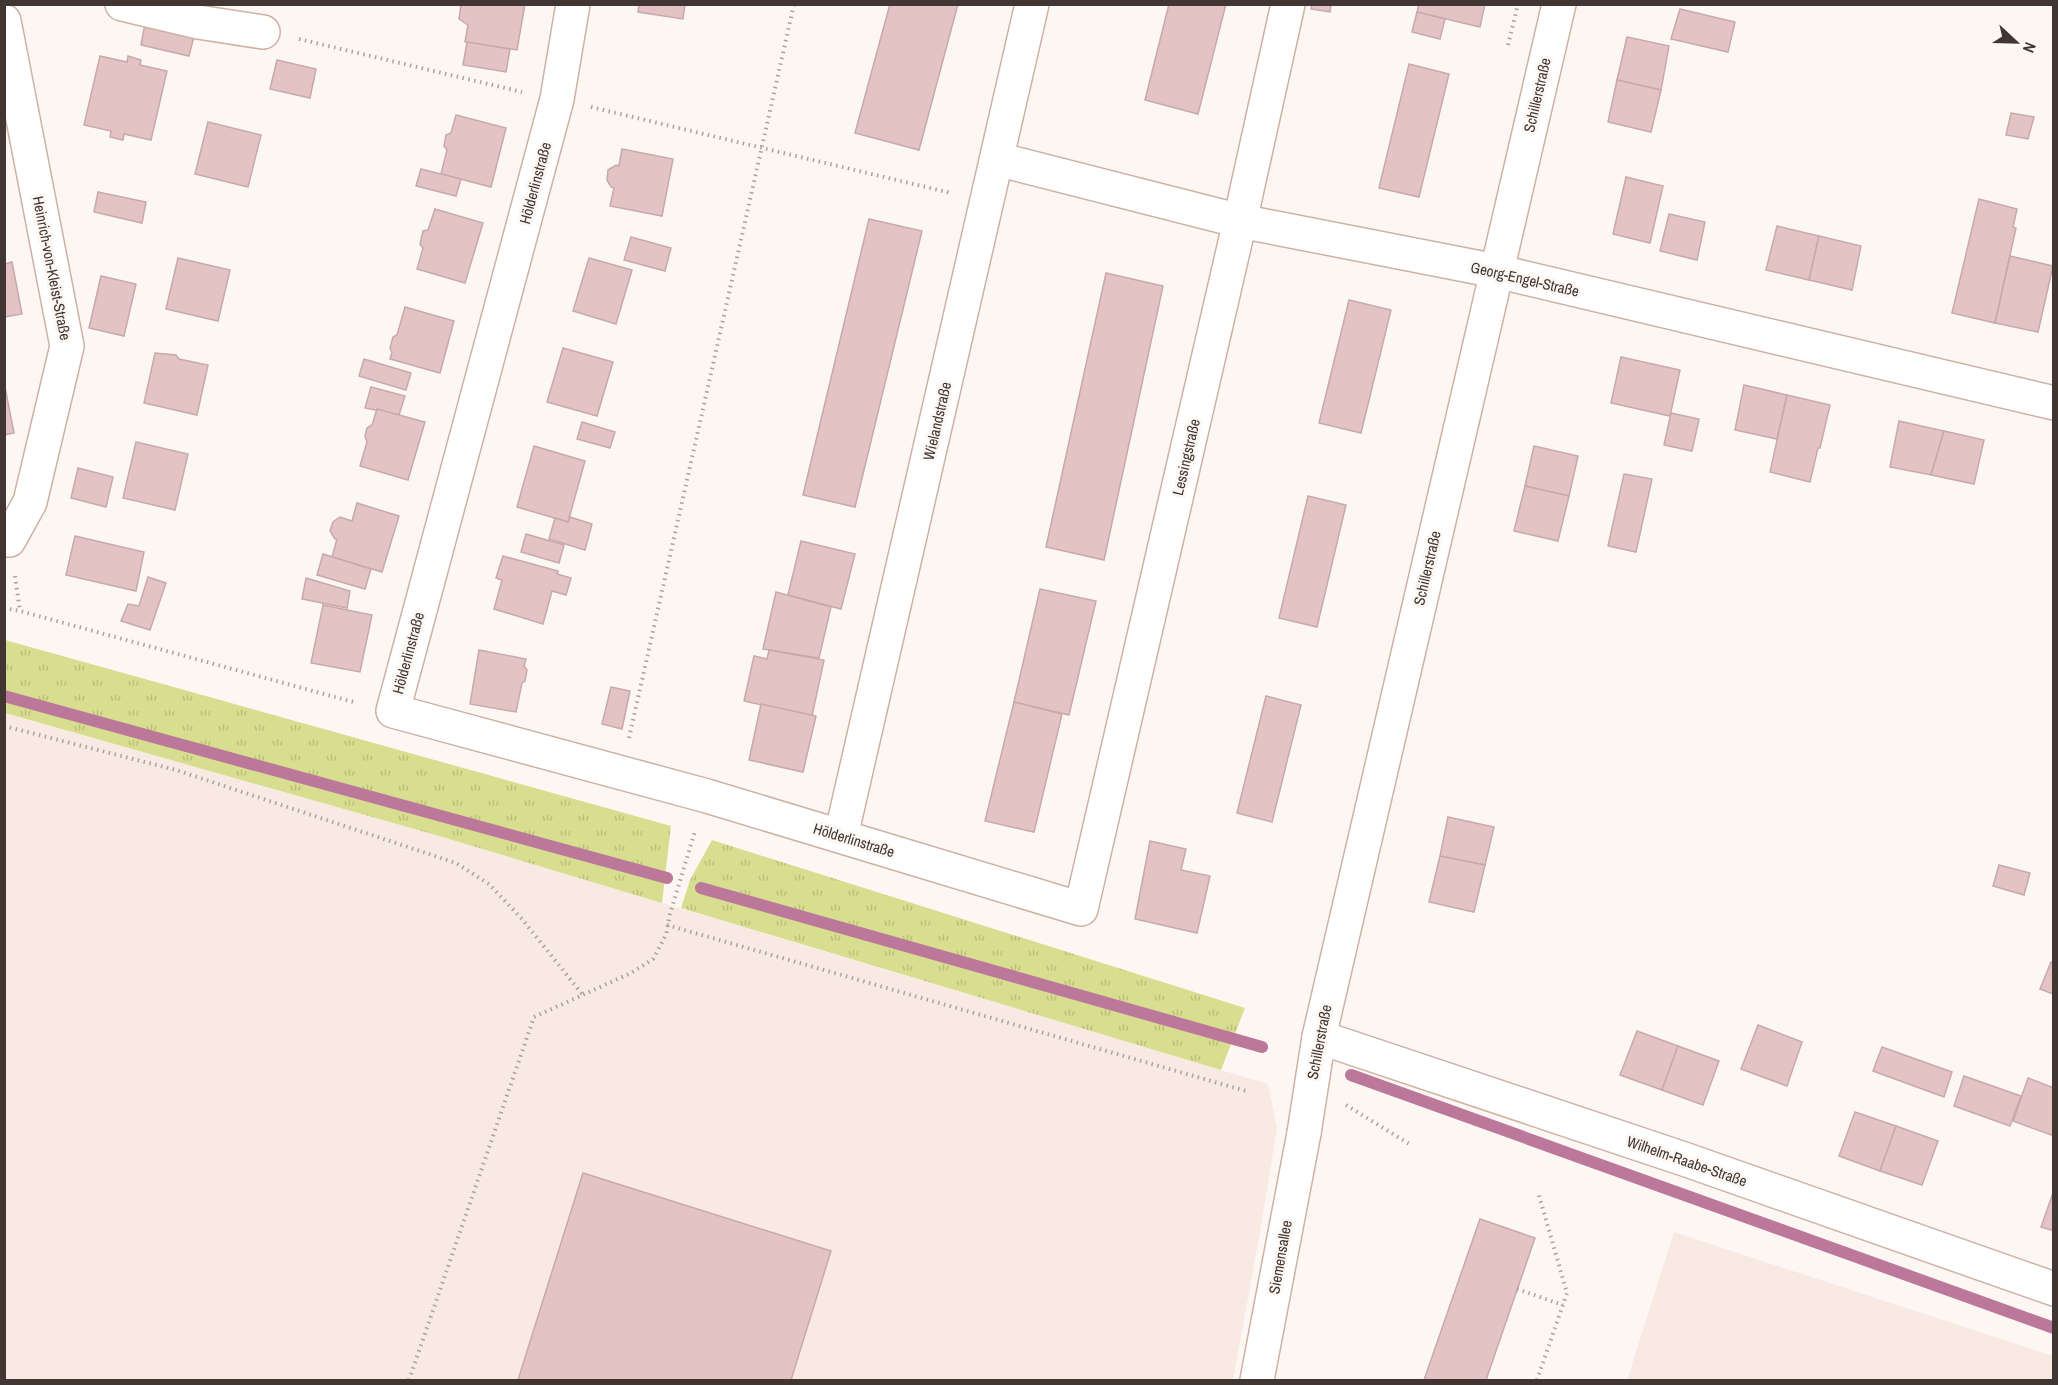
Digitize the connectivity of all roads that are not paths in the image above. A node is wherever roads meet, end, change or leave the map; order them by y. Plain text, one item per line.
1 (122, 4) edge
2 (573, 4) edge
3 (1032, 4) edge
4 (1288, 4) edge
5 (1559, 4) edge
6 (4, 21) edge
7 (263, 32) road end
8 (997, 159) junction
9 (1240, 221) junction
10 (1496, 272) junction
11 (2054, 403) edge
12 (4, 540) edge
13 (841, 836) junction
14 (1081, 909) joint
15 (1319, 1037) junction
16 (1304, 1133) joint
17 (2054, 1289) edge
18 (1257, 1380) edge

1 - 7 street
2 - 13 street, Hölderlinstraße
3 - 8 street, Wielandstraße
4 - 9 street, Lessingstraße
5 - 10 street, Schillerstraße
6 - 12 street, Heinrich-von-Kleist-Straße
8 - 9 street, Georg-Engel-Straße
8 - 13 street, Wielandstraße
9 - 10 street, Georg-Engel-Straße
9 - 14 street, Lessingstraße
10 - 11 street, Georg-Engel-Straße
10 - 15 street, Schillerstraße
13 - 14 street, Hölderlinstraße
15 - 16 street, Schillerstraße
15 - 17 street, Wilhelm-Raabe-Straße
16 - 18 street, Siemensallee

